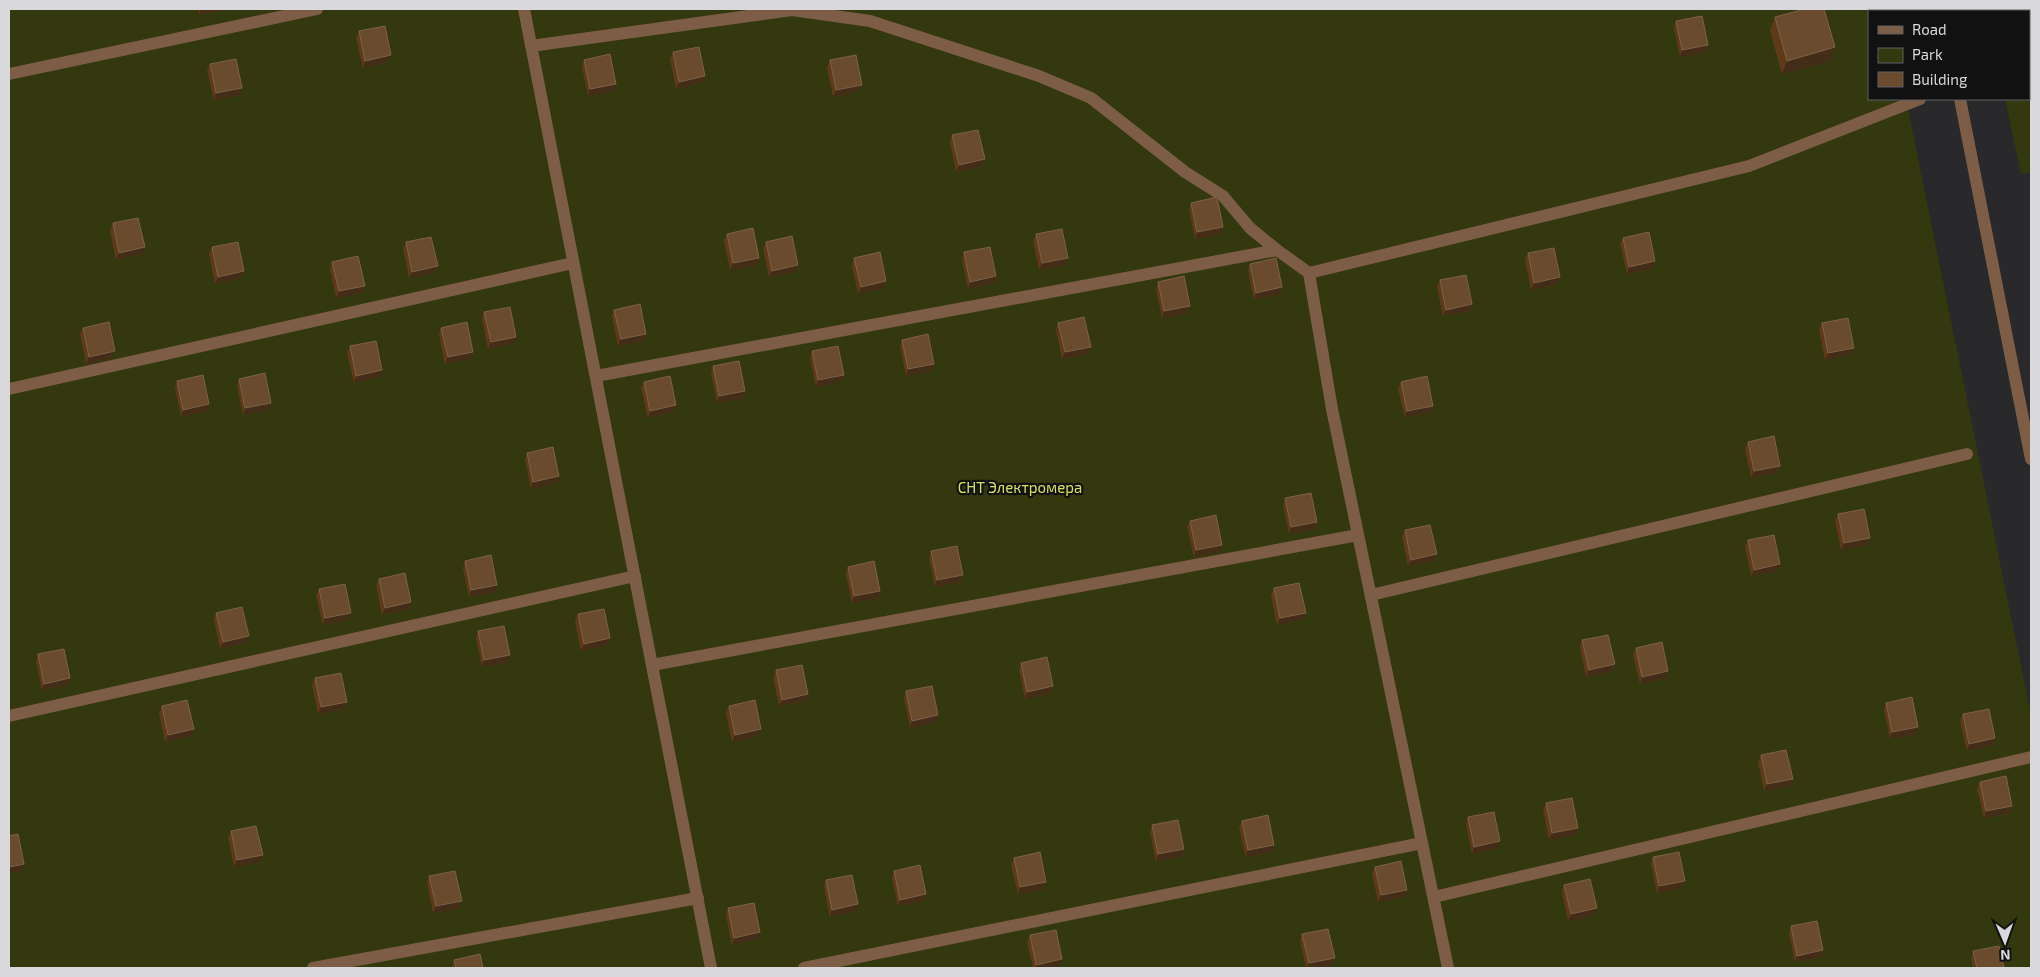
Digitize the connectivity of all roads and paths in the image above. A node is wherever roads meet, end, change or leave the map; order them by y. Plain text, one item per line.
1 (317, 9) edge
2 (524, 9) edge
3 (531, 46) junction
4 (9, 74) edge
5 (1917, 100) edge
6 (1960, 100) edge
7 (1277, 250) junction
8 (573, 263) junction
9 (1310, 273) junction
10 (596, 376) junction
11 (9, 389) edge
12 (1967, 454) dead end
13 (2031, 460) edge
14 (1358, 535) junction
15 (635, 576) junction
16 (1371, 595) junction
17 (652, 665) junction
18 (9, 716) edge
19 (2031, 757) edge
20 (1422, 843) junction
21 (1434, 897) junction
22 (698, 898) junction
23 (313, 968) edge
24 (712, 968) edge
25 (804, 968) edge
26 (1448, 968) edge

1 - 4 street
2 - 3 street
3 - 7 street
3 - 8 street
5 - 9 street
6 - 13 street
7 - 9 street
7 - 10 street
8 - 10 street
8 - 11 street
9 - 14 street
10 - 15 street
12 - 16 street
14 - 16 street
14 - 17 street
15 - 17 street
15 - 18 street
16 - 20 street
17 - 22 street
19 - 21 street
20 - 21 street
20 - 25 street
21 - 26 street
22 - 23 street
22 - 24 street

